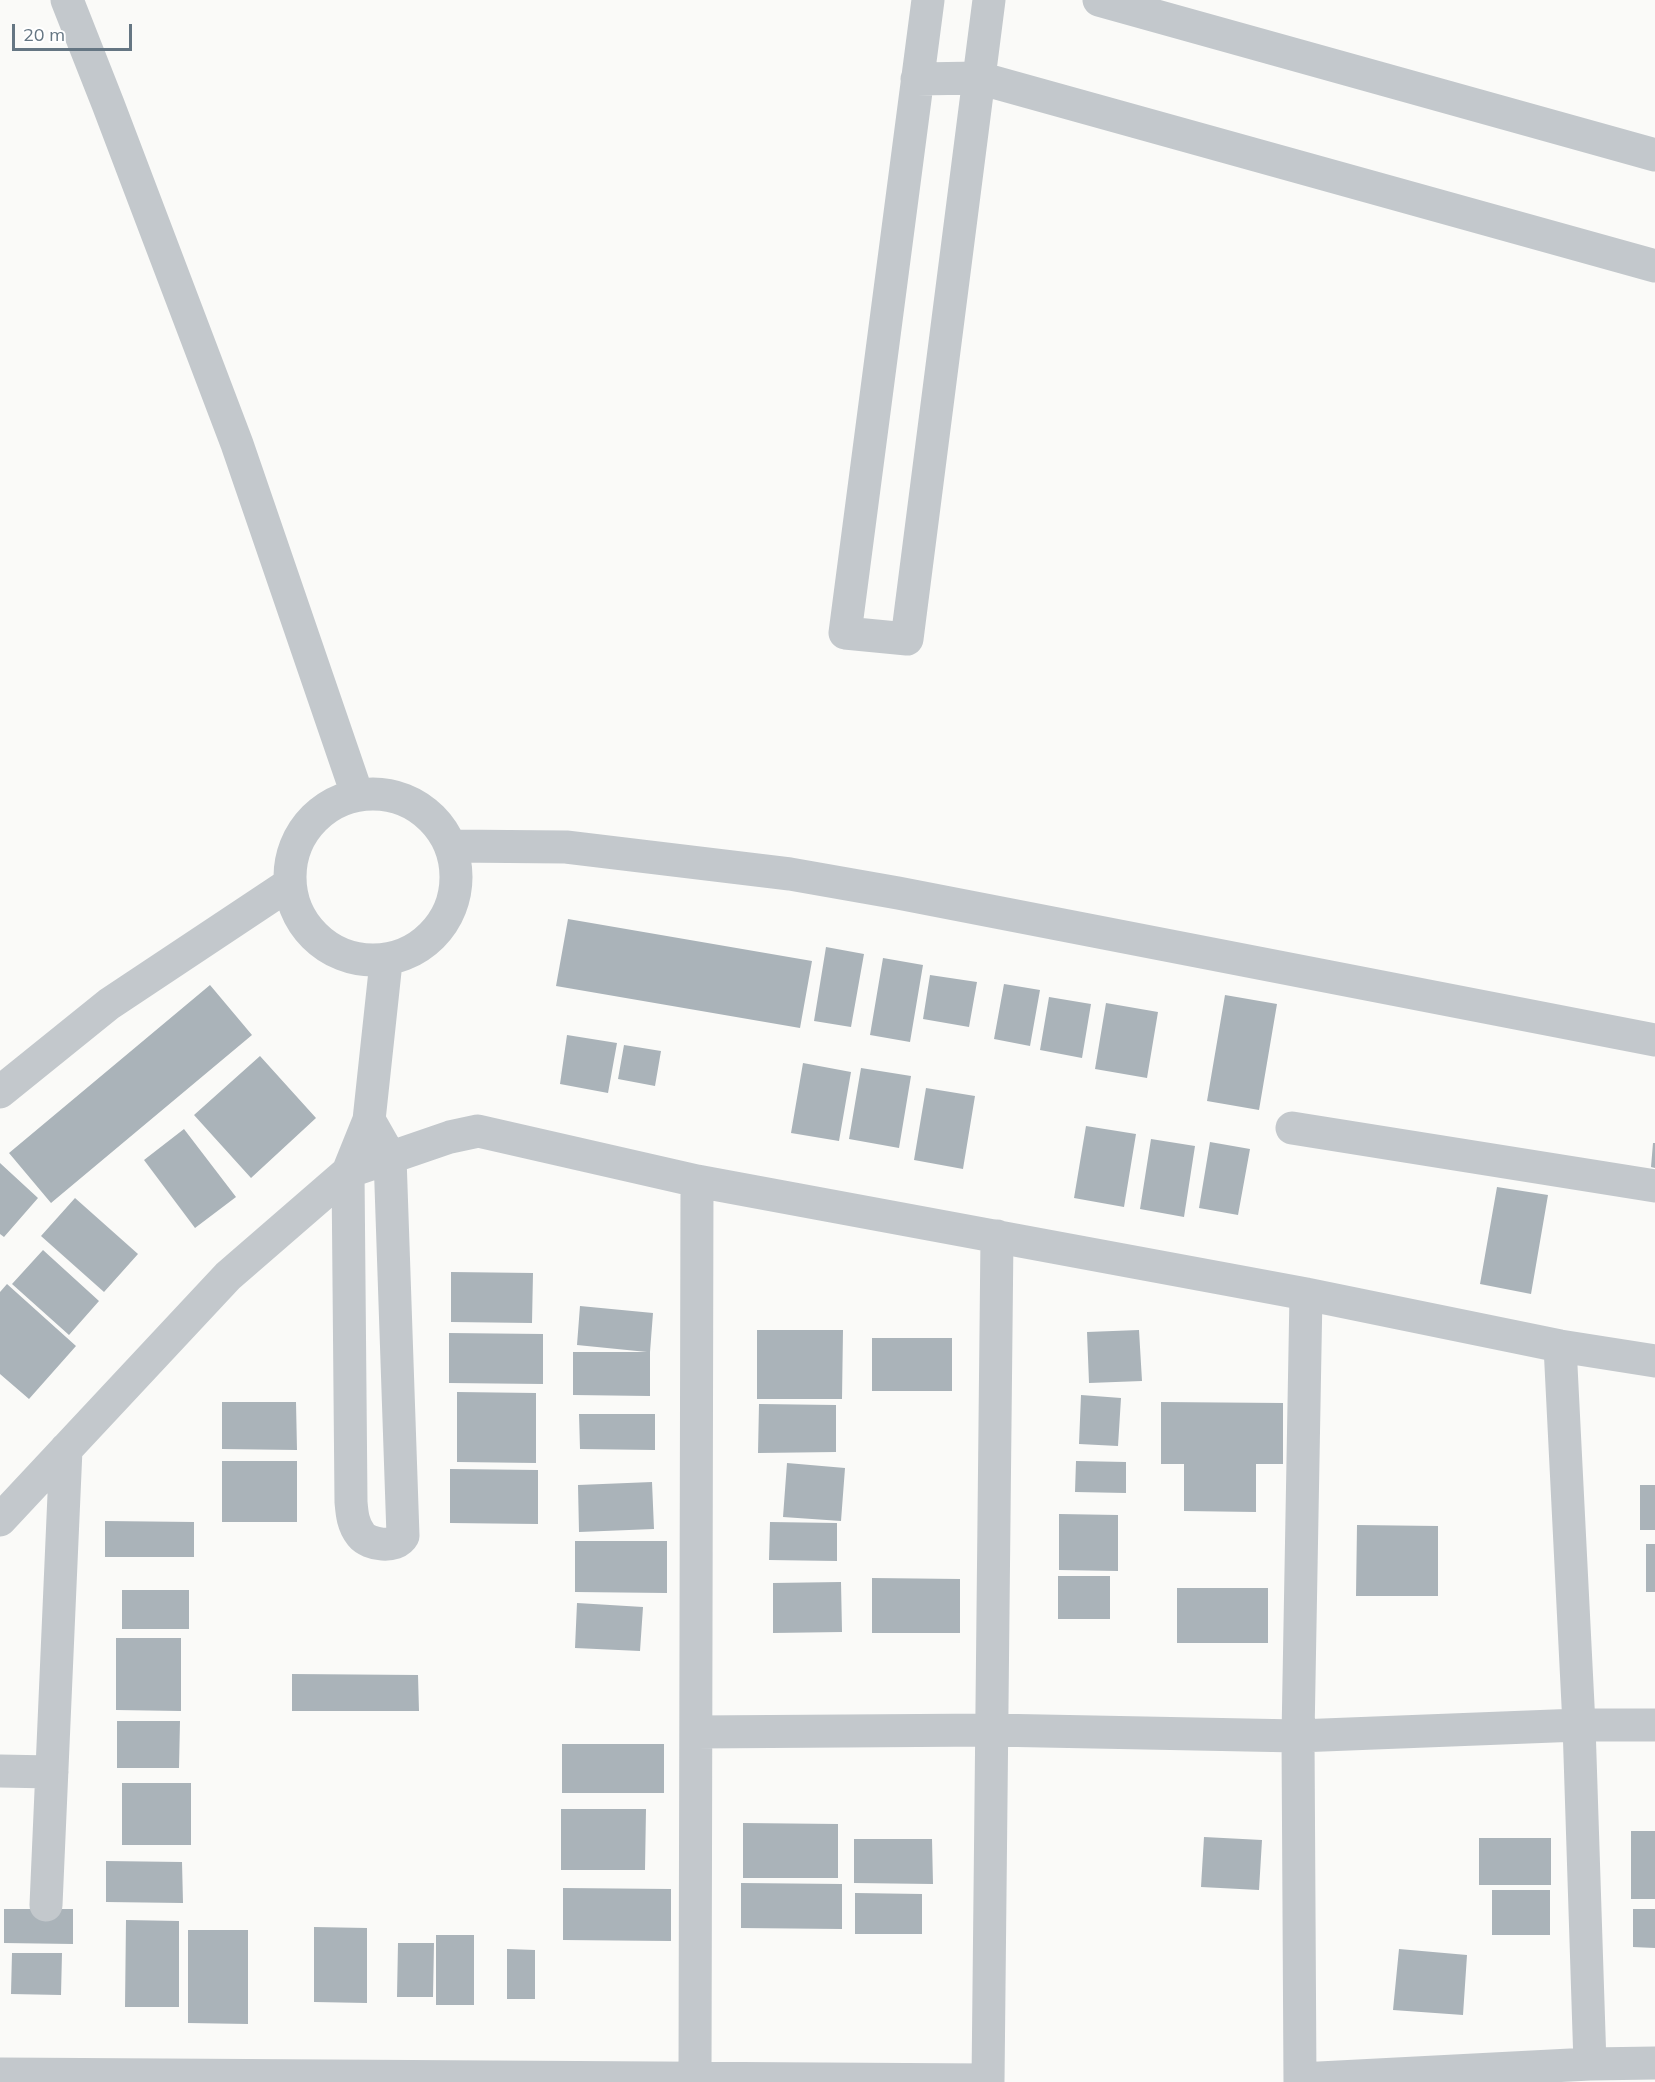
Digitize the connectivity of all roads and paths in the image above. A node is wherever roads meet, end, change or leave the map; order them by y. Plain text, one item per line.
1 (67, 0) edge
2 (928, 0) edge
3 (989, 0) edge
4 (1099, 0) edge
5 (979, 78) junction
6 (917, 79) junction
7 (1655, 155) edge
8 (1655, 266) edge
9 (357, 794) junction
10 (451, 846) junction
11 (288, 885) junction
12 (386, 962) junction
13 (1655, 1040) edge
14 (0, 1092) edge
15 (369, 1120) junction
16 (1292, 1128) dead end
17 (390, 1157) junction
18 (348, 1172) junction
19 (697, 1181) junction
20 (1655, 1186) edge
21 (997, 1236) junction
22 (1306, 1294) junction
23 (1560, 1346) junction
24 (1655, 1361) edge
25 (66, 1449) junction
26 (0, 1520) edge
27 (1579, 1725) junction
28 (1655, 1725) edge
29 (992, 1730) junction
30 (696, 1732) junction
31 (1298, 1736) junction
32 (0, 1771) edge
33 (52, 1772) junction
34 (46, 1905) dead end
35 (1655, 2063) edge
36 (1590, 2064) junction
37 (0, 2074) edge
38 (695, 2078) junction
39 (1300, 2080) edge
40 (988, 2081) edge

1 - 9 street
2 - 6 street
3 - 5 street
4 - 7 street
5 - 6 street
5 - 6 street
5 - 8 street
9 - 10 street
9 - 11 street
10 - 12 street
10 - 13 street
11 - 12 street
11 - 14 street
12 - 15 street
15 - 17 street
15 - 18 street
16 - 20 street
17 - 18 street
17 - 18 street
17 - 19 street
18 - 25 street
19 - 21 street
19 - 30 street
21 - 22 street
21 - 29 street
22 - 23 street
22 - 31 street
23 - 24 street
23 - 27 street
25 - 26 street
25 - 33 street
27 - 28 street
27 - 31 street
27 - 36 street
29 - 30 street
29 - 31 street
29 - 40 street
30 - 38 street
31 - 39 street
32 - 33 street
33 - 34 street
35 - 36 street
36 - 39 street
37 - 38 street
38 - 40 street

